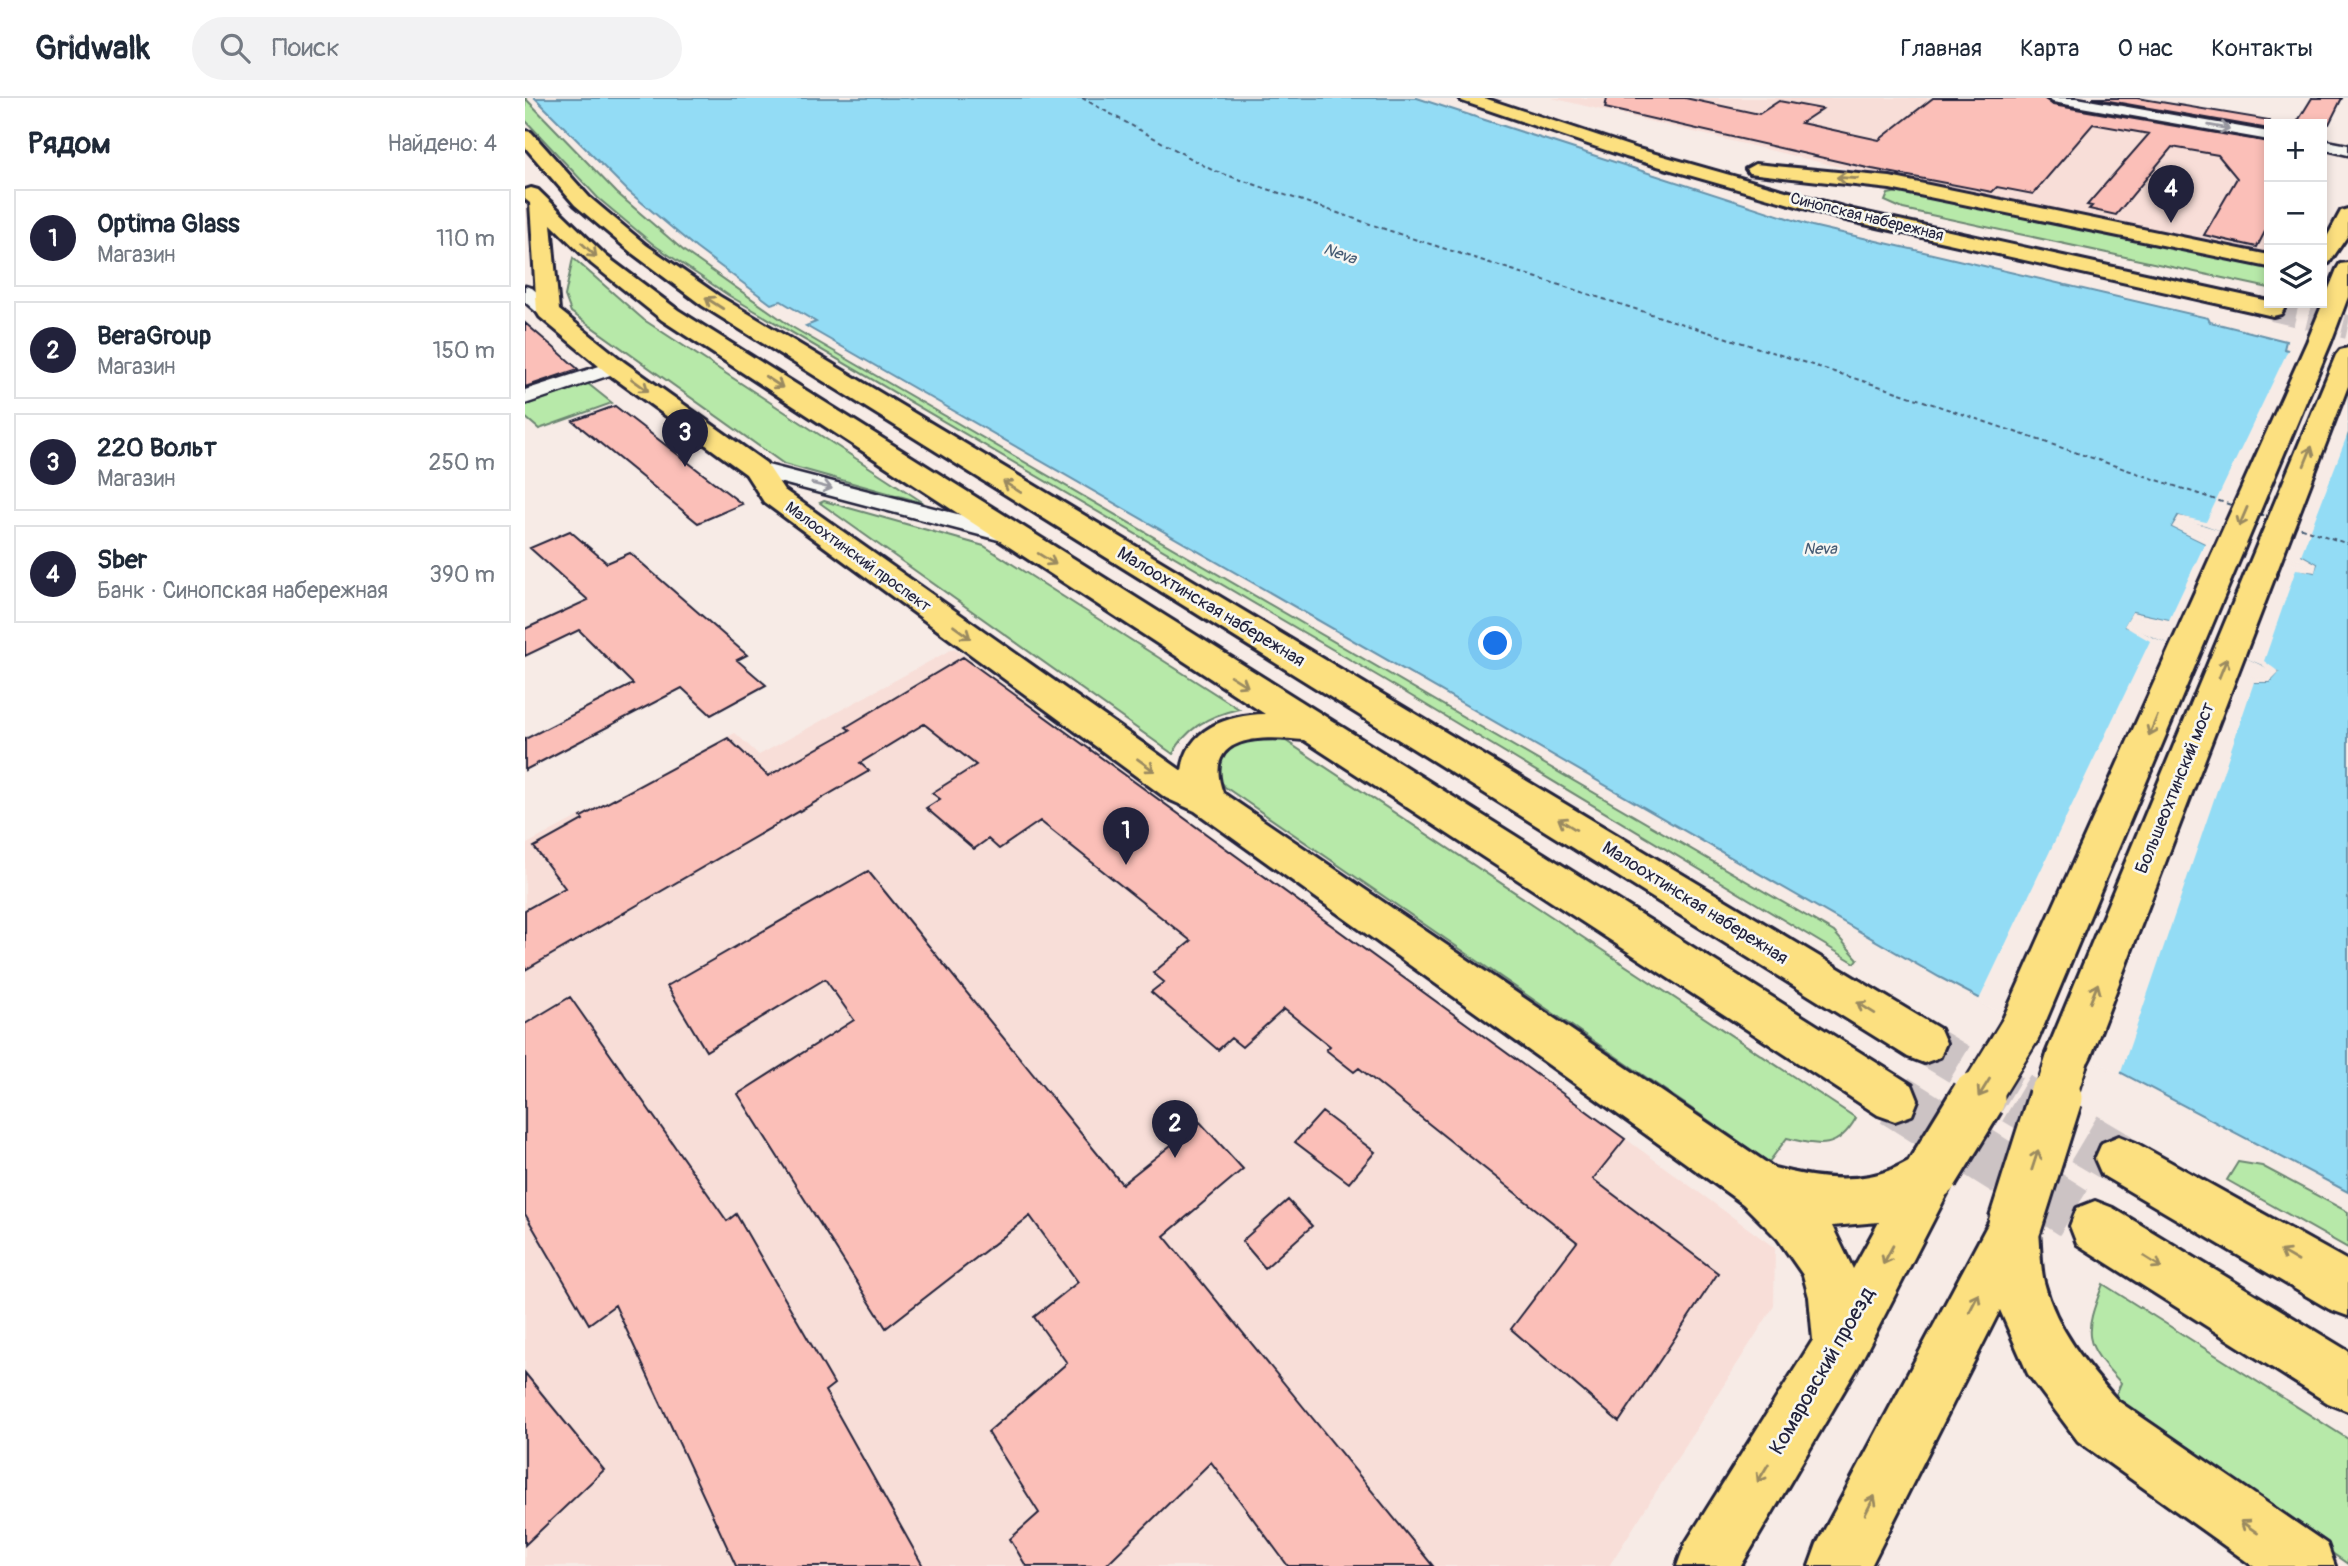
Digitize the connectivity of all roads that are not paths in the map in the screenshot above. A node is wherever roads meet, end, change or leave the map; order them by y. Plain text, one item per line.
1 (1468, 98) edge
2 (1504, 98) edge
3 (2053, 98) edge
4 (2264, 135) edge
5 (525, 136) edge
6 (1638, 142) junction
7 (2327, 146) edge
8 (2348, 150) edge
9 (1664, 163) junction
10 (1915, 188) junction
11 (532, 196) edge
12 (2348, 215) edge
13 (1949, 226) junction
14 (2327, 252) edge
15 (2264, 260) edge
16 (2348, 269) edge
17 (2330, 288) edge
18 (525, 292) edge
19 (2264, 300) edge
20 (2264, 301) edge
21 (548, 312) junction
22 (2315, 337) edge
23 (615, 367) junction
24 (525, 397) edge
25 (756, 469) junction
26 (1010, 535) junction
27 (1313, 728) junction
28 (1208, 802) junction
29 (1924, 1043) tunnel mouth
30 (1895, 1100) tunnel mouth
31 (2119, 1159) tunnel mouth
32 (1932, 1173) junction
33 (1760, 1187) junction
34 (2015, 1225) junction
35 (2095, 1226) tunnel mouth
36 (2348, 1290) edge
37 (1840, 1346) junction
38 (2348, 1383) edge
39 (1707, 1566) edge
40 (1839, 1566) edge
41 (2305, 1566) edge

1 - 9 main road, Синопская набережная
2 - 6 main road, Синопская набережная
3 -> 4 street
29 -> 5 main road, Малоохтинская набережная
10 -> 6 main road
6 - 13 main road, Синопская набережная
7 - 8 street
9 - 20 main road, Синопская набережная
9 - 22 main road
10 - 13 main road
10 - 15 main road
11 - 21 main road
11 -> 26 main road
12 - 14 main road
13 - 19 main road, Синопская набережная
16 - 17 main road
17 - 22 main road
18 - 21 street, Малоохтинский проспект
21 - 23 main road, Малоохтинский проспект
22 -> 32 main road, bridge
34 -> 22 main road, Большеохтинский мост, bridge
23 - 24 street
23 -> 25 main road, Малоохтинский проспект
25 -> 26 street
25 -> 28 main road, Малоохтинский проспект
26 -> 27 main road
27 - 28 main road
27 - 30 main road
28 - 33 main road, Малоохтинский проспект
36 -> 31 main road
32 - 33 main road
32 -> 37 main road, Комаровский проезд
33 - 37 main road
40 -> 34 main road
41 -> 34 main road
35 -> 38 main road
37 -> 39 main road, Комаровский проезд

